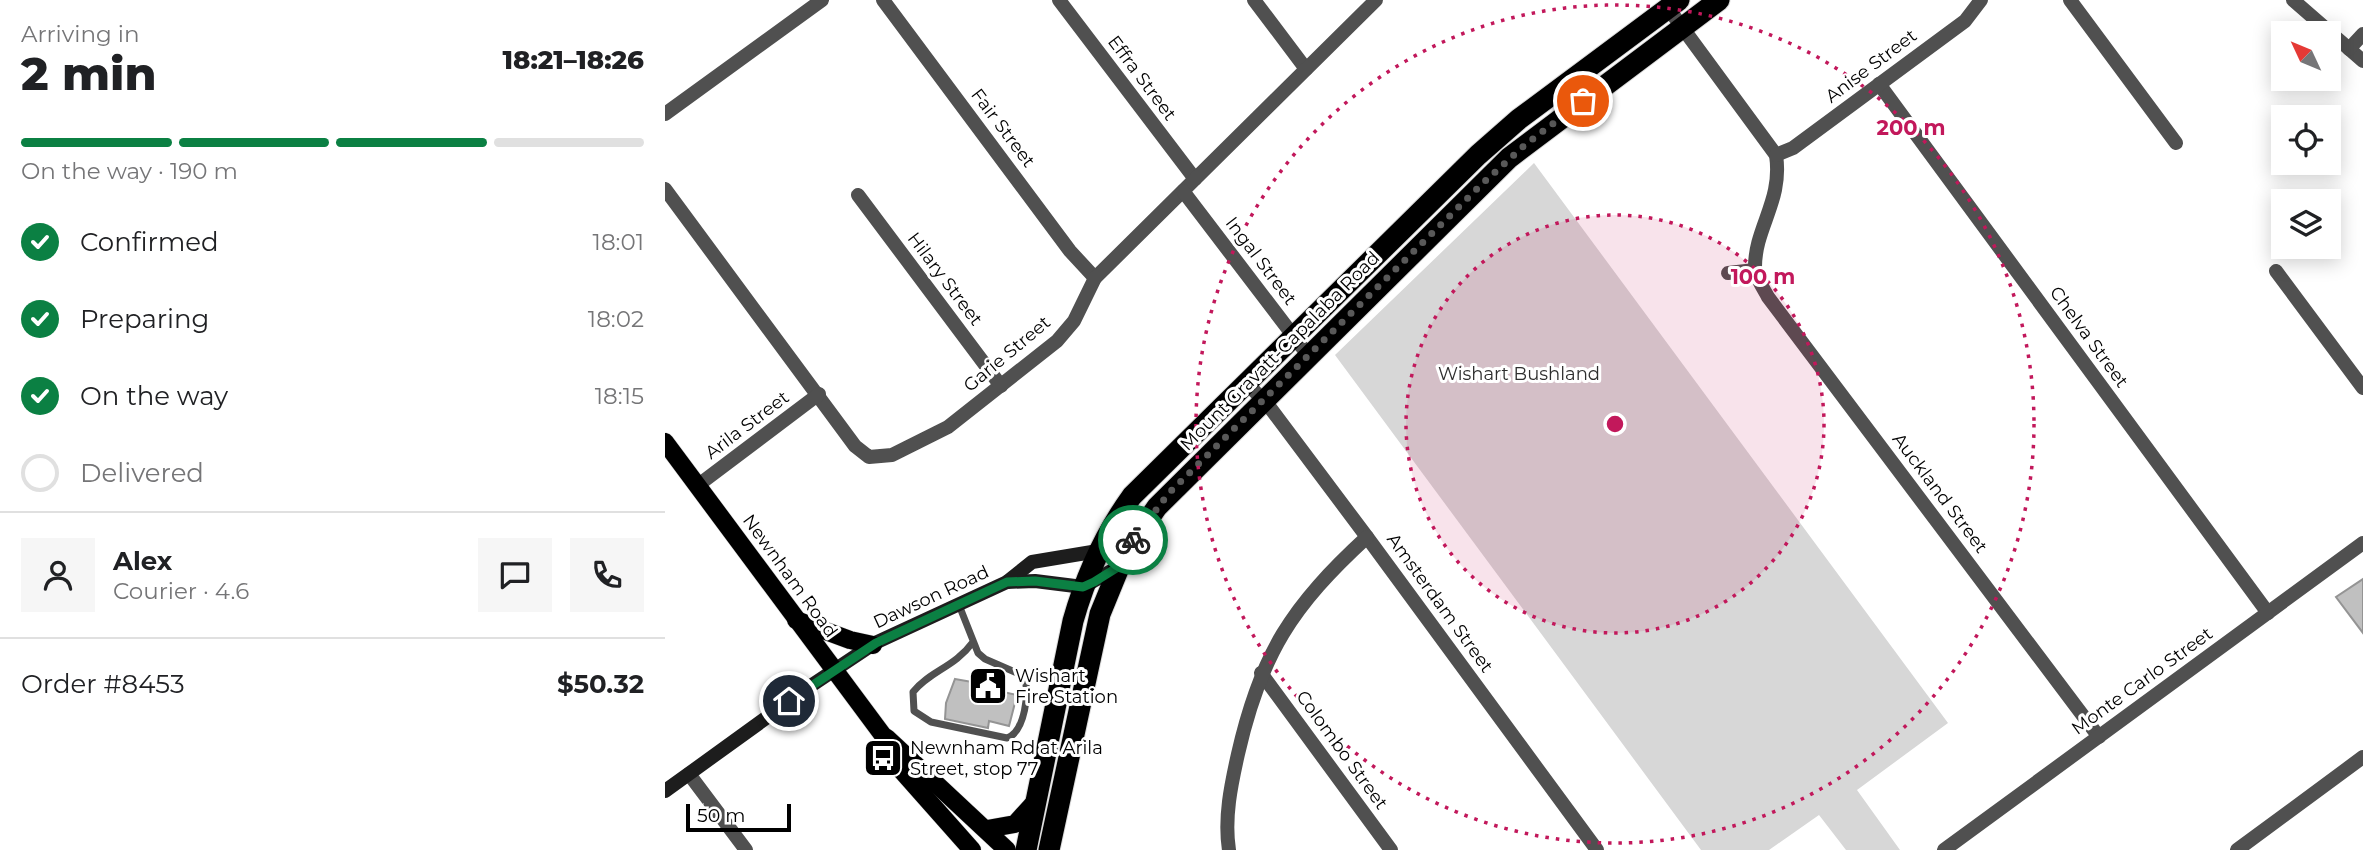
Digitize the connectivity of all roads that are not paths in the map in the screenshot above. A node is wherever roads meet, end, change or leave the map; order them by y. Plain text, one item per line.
1 (822, 0) edge
2 (883, 0) edge
3 (1059, 0) edge
4 (1254, 0) edge
5 (1375, 0) edge
6 (1719, 0) edge
7 (1981, 0) edge
8 (2070, 0) edge
9 (2293, 0) edge
10 (1674, 4) edge
11 (1682, 27) junction
12 (2363, 34) edge
13 (2349, 49) junction
14 (2363, 61) edge
15 (1306, 69) junction
16 (1879, 85) junction
17 (665, 114) edge
18 (2176, 143) dead end
19 (1776, 155) junction
20 (1195, 179) junction
21 (665, 189) edge
22 (1183, 191) junction
23 (858, 195) dead end
24 (1755, 270) junction
25 (2276, 271) dead end
26 (1728, 273) dead end
27 (1095, 278) junction
28 (1293, 336) junction
29 (1308, 355) junction
30 (1246, 382) junction
31 (1001, 386) junction
32 (2363, 388) edge
33 (820, 394) junction
34 (1263, 400) junction
35 (665, 442) edge
36 (697, 486) junction
37 (1367, 537) junction
38 (2363, 543) edge
39 (1098, 551) junction
40 (1118, 567) junction
41 (1007, 582) junction
42 (1083, 587) junction
43 (959, 605) junction
44 (2267, 613) junction
45 (796, 620) junction
46 (972, 642) junction
47 (873, 645) junction
48 (833, 670) junction
49 (1261, 673) junction
50 (882, 734) junction
51 (2099, 737) junction
52 (2363, 757) edge
53 (689, 774) junction
54 (665, 791) edge
55 (1035, 802) junction
56 (947, 824) junction
57 (987, 829) junction
58 (1053, 846) edge
59 (746, 850) edge
60 (961, 850) edge
61 (972, 850) edge
62 (1007, 850) edge
63 (1026, 850) edge
64 (1229, 850) edge
65 (1391, 850) edge
66 (1597, 850) edge
67 (1944, 850) edge
68 (2237, 850) edge

1 - 17 street
2 - 27 street, Fair Street
3 - 20 street, Effra Street
4 - 15 street
5 - 15 street, Garie Street
6 - 11 highway, Mount Gravatt-Capalaba Road
7 - 16 street, Anise Street
8 - 18 street
9 - 13 street
10 - 11 street
10 - 28 highway, Mount Gravatt-Capalaba Road
11 - 19 street
11 - 29 highway, Mount Gravatt-Capalaba Road
12 - 13 street
13 - 14 street
15 - 20 street, Garie Street
16 - 19 street, Anise Street
16 - 44 street, Chelva Street
19 - 24 street
20 - 22 street, Garie Street
21 - 33 street, Garie Street
22 - 27 street, Garie Street
22 - 28 street, Ingal Street
23 - 31 street, Hilary Street
24 - 26 street
24 - 51 street, Auckland Street
25 - 32 street
27 - 31 street, Garie Street
28 - 29 street, Ingal Street
28 - 30 highway, Mount Gravatt-Capalaba Road
29 - 34 highway, Mount Gravatt-Capalaba Road
30 - 34 street, Amsterdam Street
30 - 39 highway, Mount Gravatt-Capalaba Road
31 - 33 street, Garie Street
33 - 36 street, Arila Street
34 - 37 street, Amsterdam Street
34 - 40 highway, Mount Gravatt-Capalaba Road
35 - 36 main road, Newnham Road
36 - 45 main road, Newnham Road
37 - 49 street
37 - 66 street, Amsterdam Street
38 - 44 street, Monte Carlo Street
39 - 41 main road, Dawson Road
39 - 42 highway, Mount Gravatt-Capalaba Road
40 - 42 main road
40 - 58 highway, Mount Gravatt-Capalaba Road
41 - 42 main road, Dawson Road
41 - 43 main road, Dawson Road
42 - 55 highway, Mount Gravatt-Capalaba Road
43 - 46 lane
43 - 47 main road, Dawson Road
44 - 51 street, Monte Carlo Street
45 - 47 main road
45 - 48 main road, Newnham Road
46 - 46 lane
47 - 48 main road, Dawson Road
48 - 50 main road, Newnham Road
48 - 53 main road, Dawson Road
49 - 64 street
49 - 65 street, Colombo Street
50 - 56 main road, Newnham Road
50 - 57 main road, Newnham Road
51 - 67 street, Monte Carlo Street
52 - 68 street
53 - 54 main road, Dawson Road
53 - 59 street
55 - 57 main road
55 - 63 highway, Mount Gravatt-Capalaba Road
56 - 60 main road
56 - 61 main road, Newnham Road
57 - 62 main road, Newnham Road

